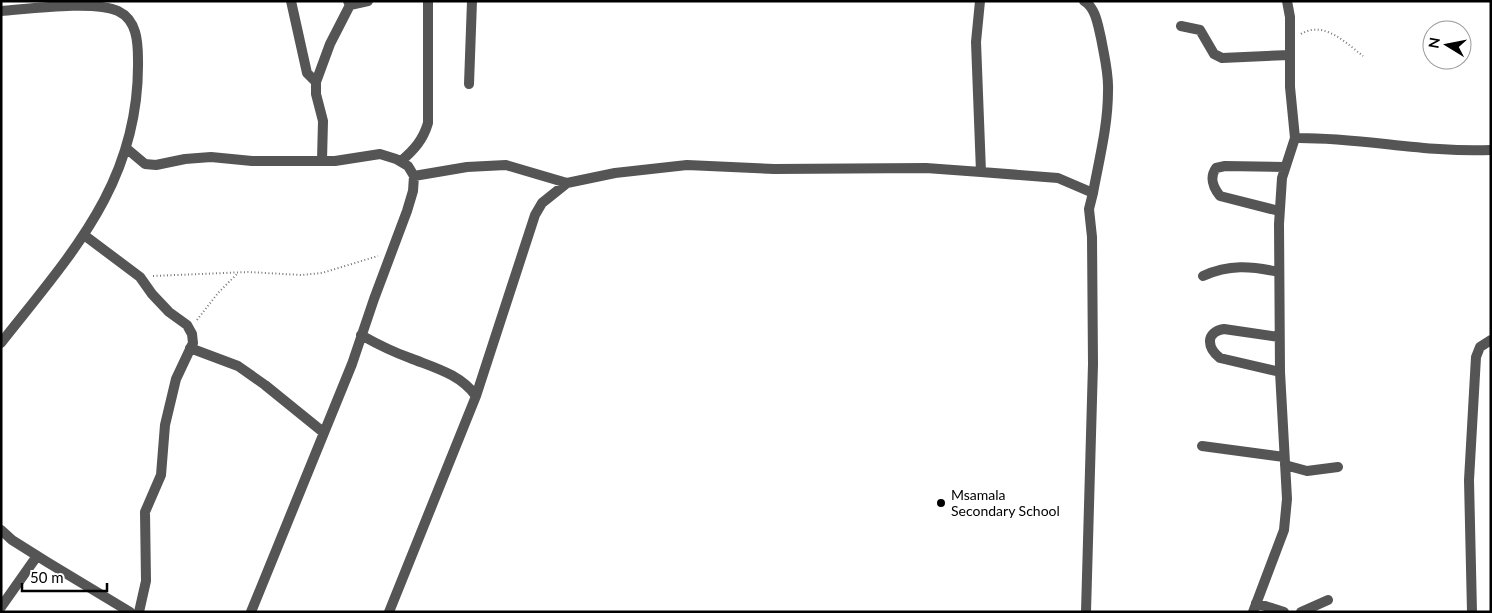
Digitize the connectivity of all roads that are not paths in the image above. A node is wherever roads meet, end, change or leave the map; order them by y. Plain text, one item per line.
1 (291, 1) edge
2 (368, 1) edge
3 (428, 1) edge
4 (472, 1) edge
5 (980, 1) edge
6 (1084, 1) edge
7 (1287, 1) edge
8 (349, 3) edge
9 (107, 4) edge
10 (1, 11) edge
11 (1181, 26) dead end
12 (1289, 55) junction
13 (316, 82) junction
14 (469, 84) dead end
15 (1295, 138) junction
16 (126, 148) junction
17 (1491, 150) edge
18 (322, 160) junction
19 (401, 161) junction
20 (1285, 167) junction
21 (981, 172) junction
22 (414, 176) junction
23 (567, 183) junction
24 (1093, 193) junction
25 (1279, 211) junction
26 (84, 235) junction
27 (1279, 272) junction
28 (1203, 276) dead end
29 (361, 335) junction
30 (1279, 337) junction
31 (1491, 340) edge
32 (1, 343) edge
33 (190, 348) junction
34 (1280, 372) junction
35 (476, 396) junction
36 (323, 432) junction
37 (1202, 446) dead end
38 (1284, 461) junction
39 (1338, 467) dead end
40 (1, 530) edge
41 (37, 556) junction
42 (1328, 600) dead end
43 (1, 607) edge
44 (1254, 607) edge
45 (130, 612) edge
46 (139, 612) edge
47 (251, 612) edge
48 (388, 612) edge
49 (1086, 612) edge
50 (1284, 612) edge
51 (1301, 612) edge
52 (1472, 612) edge

1 - 13 street
2 - 8 street
3 - 19 street
4 - 14 street
5 - 21 street
6 - 24 street
7 - 12 street
8 - 13 street
9 - 10 street
9 - 16 street
11 - 12 street
12 - 15 street
13 - 18 street
15 - 17 street
15 - 20 street
16 - 18 street
16 - 26 street
18 - 19 street
19 - 22 street
20 - 25 street
20 - 25 street
21 - 23 street
21 - 24 street
22 - 23 street
22 - 29 street
23 - 35 street
24 - 49 street
25 - 27 street
26 - 32 street
26 - 33 street
27 - 28 street
27 - 30 street
29 - 35 street
29 - 36 street
30 - 34 street
30 - 34 street
31 - 52 street
33 - 36 street
33 - 46 street
34 - 38 street
35 - 48 street
36 - 47 street
37 - 38 street
38 - 39 street
38 - 44 street
40 - 41 street
41 - 43 street
41 - 45 street
42 - 51 street
44 - 50 street

